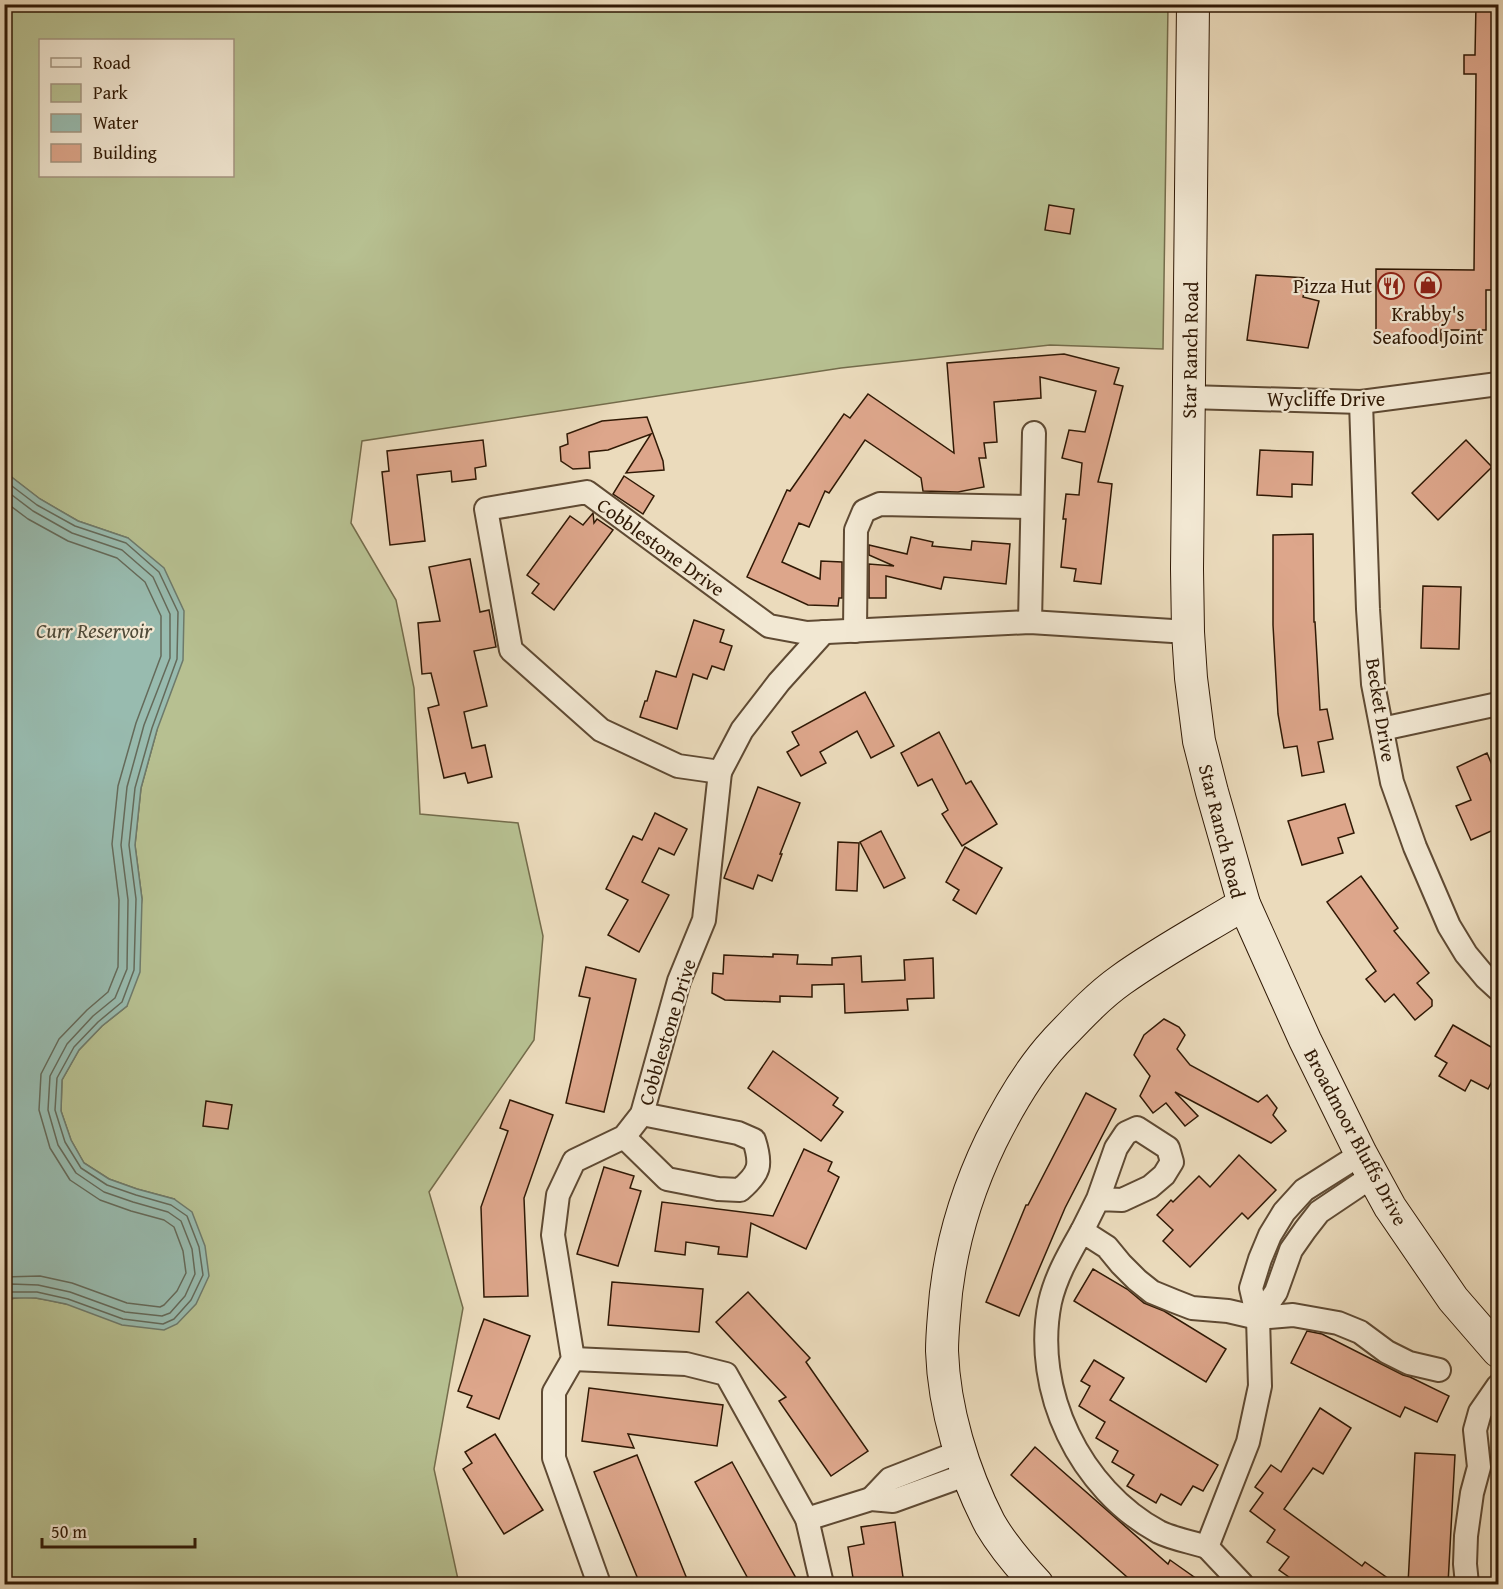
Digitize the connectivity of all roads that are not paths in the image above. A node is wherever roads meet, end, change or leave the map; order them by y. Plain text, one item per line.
1 (1193, 4) edge
2 (1498, 384) edge
3 (1189, 397) junction
4 (1361, 402) junction
5 (1034, 433) dead end
6 (1032, 507) junction
7 (1030, 622) junction
8 (855, 631) junction
9 (824, 632) junction
10 (1188, 632) junction
11 (1498, 704) edge
12 (1382, 729) junction
13 (720, 772) junction
14 (1244, 904) junction
15 (1498, 989) edge
16 (642, 1114) junction
17 (624, 1137) junction
18 (1367, 1164) junction
19 (1098, 1198) dead end
20 (1082, 1232) junction
21 (1258, 1318) junction
22 (1498, 1352) edge
23 (573, 1359) junction
24 (1439, 1370) dead end
25 (1498, 1386) edge
26 (964, 1463) junction
27 (807, 1519) junction
28 (1208, 1547) junction
29 (599, 1584) edge
30 (822, 1584) edge
31 (1037, 1584) edge
32 (1242, 1584) edge
33 (1467, 1584) edge

1 - 3 street, Star Ranch Road
2 - 4 street, Wycliffe Drive
3 - 4 street, Wycliffe Drive
3 - 10 street, Star Ranch Road
4 - 12 street, Becket Drive
5 - 6 street
6 - 7 street
6 - 8 street
7 - 8 street, Cobblestone Drive
7 - 10 street, Cobblestone Drive
8 - 9 street, Cobblestone Drive
9 - 13 street, Cobblestone Drive
9 - 13 street, Cobblestone Drive
10 - 14 street, Star Ranch Road
11 - 12 street
12 - 15 street, Becket Drive
13 - 16 street, Cobblestone Drive
14 - 18 street, Broadmoor Bluffs Drive
14 - 26 street, Star Ranch Road
16 - 17 street, Cobblestone Drive
16 - 17 street, Cobblestone Drive
17 - 23 street, Cobblestone Drive
18 - 21 street
18 - 22 street, Broadmoor Bluffs Drive
19 - 20 street
20 - 21 street
20 - 28 street
21 - 24 street
21 - 28 street
23 - 27 street
23 - 29 street
25 - 33 street
26 - 27 street
26 - 31 street, Star Ranch Road
27 - 30 street
28 - 32 street

